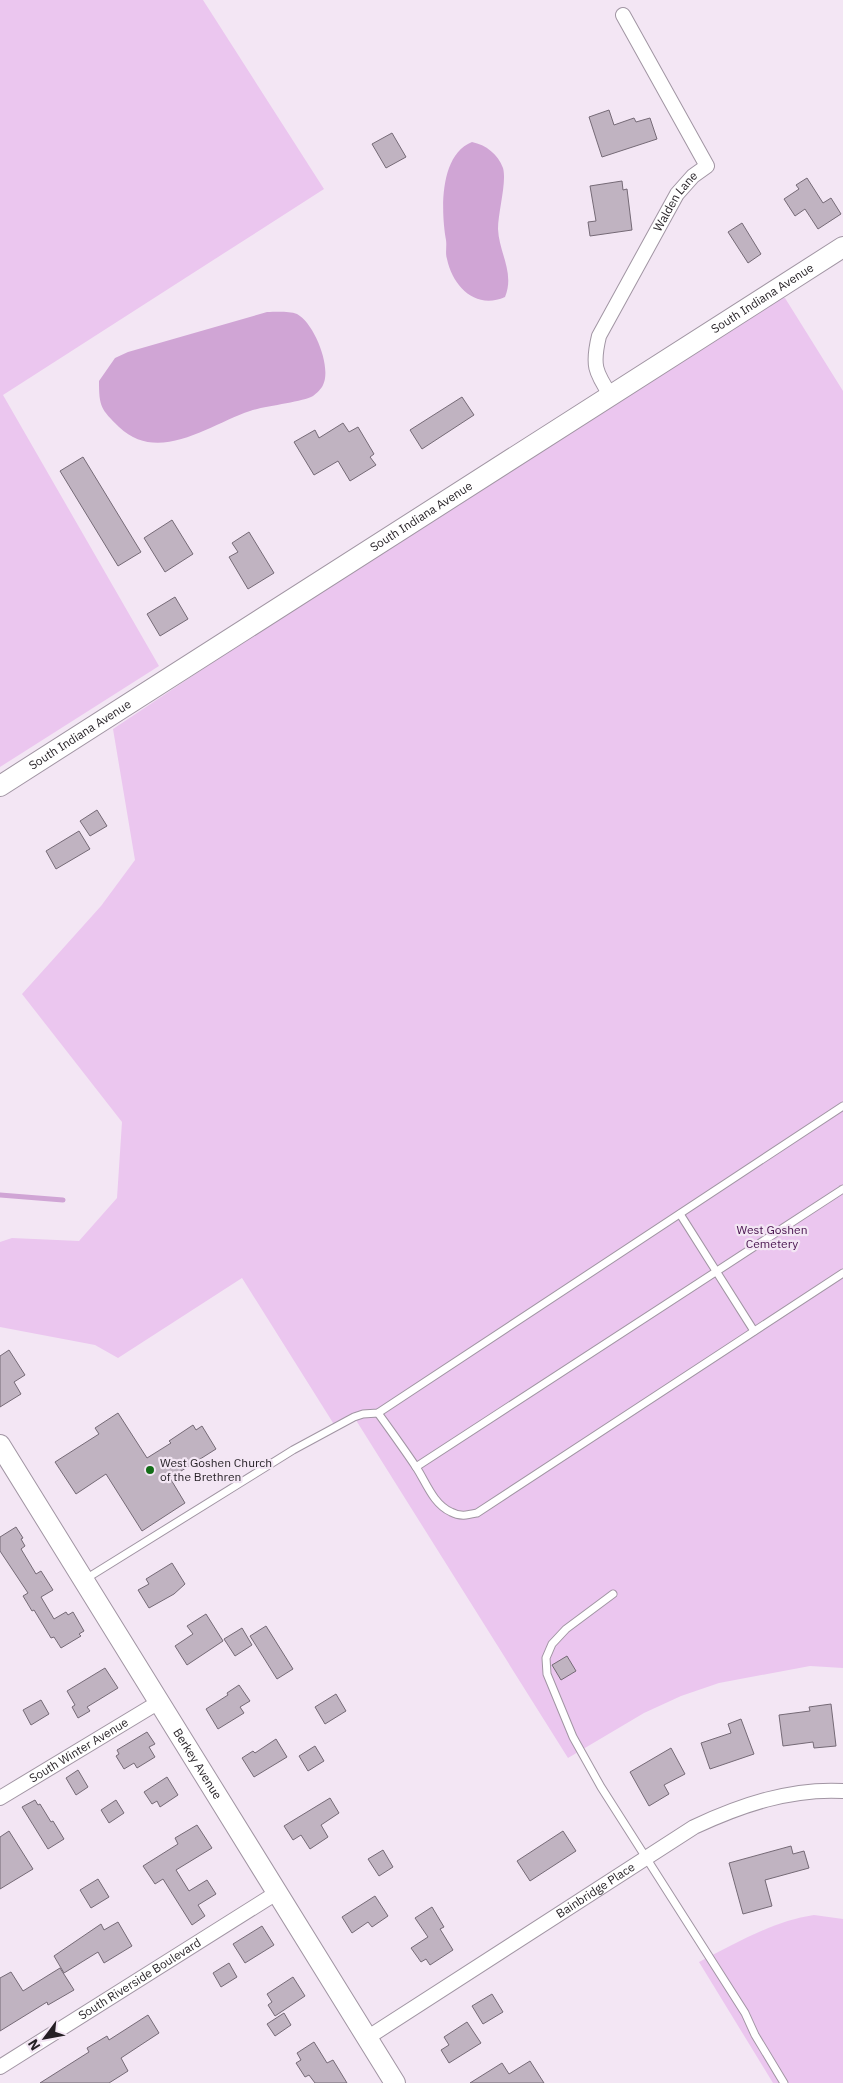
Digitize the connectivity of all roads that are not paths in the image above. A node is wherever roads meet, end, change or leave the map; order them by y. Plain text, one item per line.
1 (624, 15) dead end
2 (843, 247) edge
3 (611, 396) junction
4 (0, 786) edge
5 (843, 1106) edge
6 (843, 1189) edge
7 (680, 1214) junction
8 (717, 1271) junction
9 (843, 1273) edge
10 (754, 1331) junction
11 (378, 1413) junction
12 (2, 1451) edge
13 (416, 1467) junction
14 (84, 1580) junction
15 (613, 1594) dead end
16 (159, 1702) junction
17 (843, 1791) edge
18 (0, 1798) edge
19 (646, 1857) junction
20 (278, 1892) junction
21 (367, 2038) junction
22 (0, 2067) edge
23 (396, 2083) edge
24 (784, 2083) edge

1 - 3 street, Walden Lane
2 - 3 street, South Indiana Avenue
3 - 4 street, South Indiana Avenue
5 - 7 lane
6 - 8 lane
7 - 8 lane
7 - 11 lane
8 - 10 lane
8 - 13 lane
9 - 10 lane
10 - 13 lane
11 - 13 lane
11 - 14 lane
12 - 14 street, Berkey Avenue
14 - 16 street, Berkey Avenue
15 - 19 lane
16 - 18 street, South Winter Avenue
16 - 20 street, Berkey Avenue
17 - 19 street, Bainbridge Place
19 - 21 street, Bainbridge Place
19 - 24 lane
20 - 21 street, Berkey Avenue
20 - 22 street, South Riverside Boulevard
21 - 23 street, Berkey Avenue

